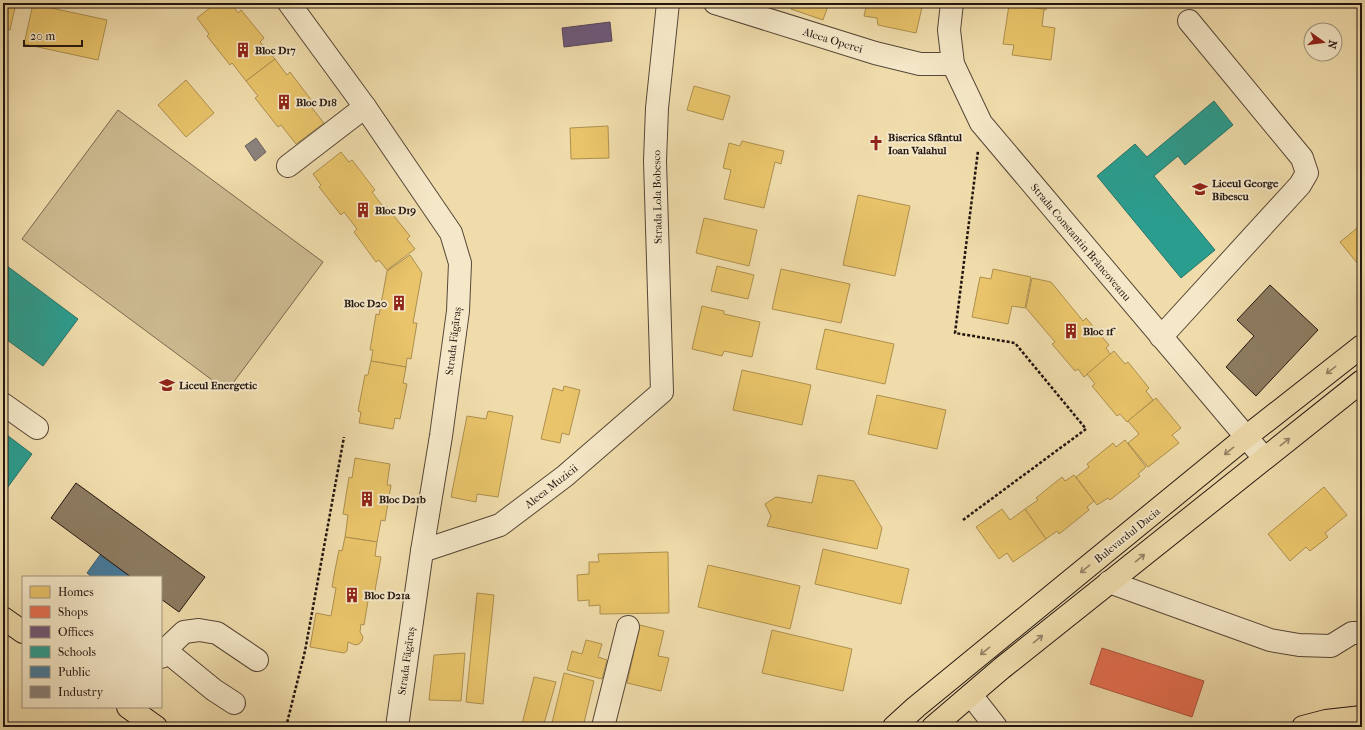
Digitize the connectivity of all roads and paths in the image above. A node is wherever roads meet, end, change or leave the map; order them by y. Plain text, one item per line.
1 (289, 3) edge
2 (668, 3) edge
3 (715, 3) edge
4 (952, 3) edge
5 (1189, 21) dead end
6 (953, 64) junction
7 (365, 107) junction
8 (981, 123) junction
9 (288, 166) dead end
10 (1161, 337) junction
11 (1362, 346) edge
12 (1362, 381) edge
13 (662, 392) joint
14 (3, 404) edge
15 (37, 428) dead end
16 (344, 437) dead end
17 (1246, 437) junction
18 (1264, 458) junction
19 (963, 520) dead end
20 (422, 551) junction
21 (1110, 582) junction
22 (3, 618) edge
23 (628, 627) dead end
24 (22, 631) edge
25 (1362, 633) edge
26 (163, 653) edge
27 (257, 660) dead end
28 (972, 694) junction
29 (234, 703) dead end
30 (129, 708) edge
31 (1362, 717) edge
32 (156, 727) edge
33 (286, 727) edge
34 (397, 727) edge
35 (603, 727) edge
36 (894, 727) edge
37 (933, 727) edge
38 (996, 727) edge
39 (1303, 727) edge

1 - 7 street, Strada Făgăraș
2 - 13 street, Strada Lola Bobesco
3 - 6 street, Aleea Operei
4 - 6 street, Strada Constantin Brâncoveanu
5 - 10 street
6 - 8 street, Strada Constantin Brâncoveanu
7 - 9 street
7 - 20 street, Strada Făgăraș
8 - 10 street, Strada Constantin Brâncoveanu
8 - 19 path
10 - 17 street, Strada Constantin Brâncoveanu
11 -> 17 main road, Bulevardul Dacia
18 -> 12 main road
13 - 20 street, Aleea Muzicii
14 - 15 street
16 - 33 path
17 - 18 street, Strada Constantin Brâncoveanu
17 -> 36 main road, Bulevardul Dacia
21 -> 18 main road
20 - 34 street, Strada Făgăraș
21 - 25 street
28 -> 21 main road
22 - 24 main road
23 - 35 street
26 - 27 street
26 - 29 street
28 - 37 main road
28 - 38 street
30 - 32 main road
31 - 39 main road

